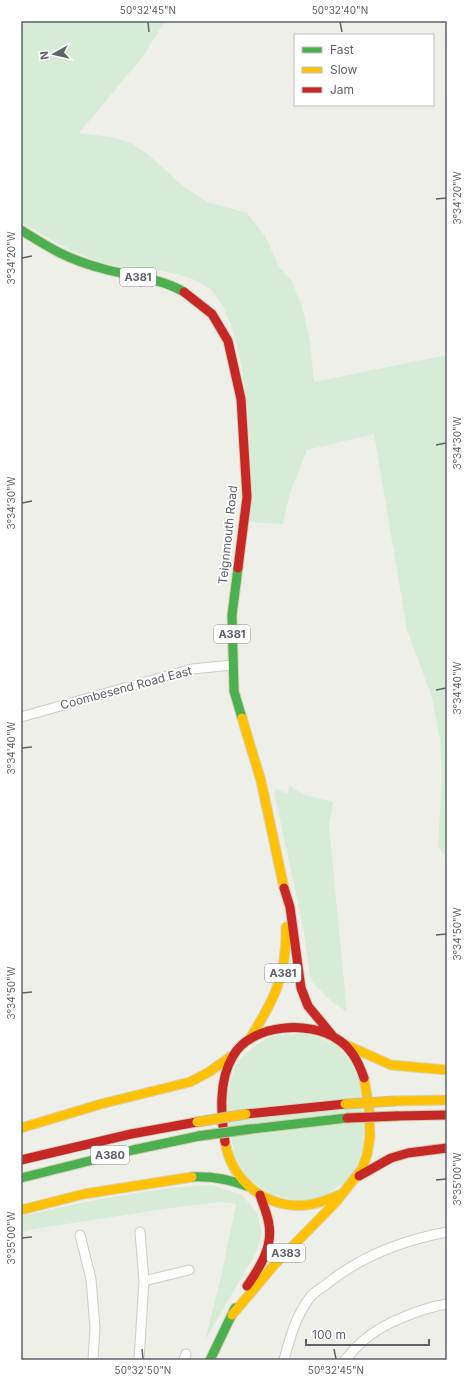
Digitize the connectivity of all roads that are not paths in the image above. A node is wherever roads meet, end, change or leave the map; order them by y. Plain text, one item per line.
1 (21, 230) edge
2 (233, 665) junction
3 (21, 717) edge
4 (286, 898) junction
5 (332, 1035) junction
6 (249, 1040) junction
7 (342, 1043) junction
8 (233, 1055) junction
9 (447, 1070) edge
10 (447, 1100) edge
11 (447, 1115) edge
12 (21, 1128) edge
13 (447, 1148) edge
14 (21, 1160) edge
15 (359, 1176) junction
16 (21, 1178) edge
17 (247, 1186) junction
18 (342, 1194) junction
19 (260, 1195) junction
20 (21, 1210) edge
21 (140, 1232) dead end
22 (447, 1232) edge
23 (80, 1235) dead end
24 (189, 1270) dead end
25 (144, 1281) junction
26 (447, 1304) edge
27 (232, 1315) junction
28 (93, 1360) edge
29 (139, 1360) edge
30 (210, 1360) edge
31 (284, 1360) edge
32 (345, 1360) edge

1 - 2 main road, Teignmouth Road / A381
2 - 3 street, Coombesend Road East
2 - 4 main road, Teignmouth Road / A381
4 - 5 main road, Teignmouth Road / A381
4 - 6 main road, Teignmouth Road / A381
5 - 6 main road
5 - 7 main road
6 - 8 main road
7 - 9 main road
7 - 15 main road
8 - 12 main road
8 - 17 main road
10 - 14 main road, A380, bridge
11 - 16 main road, A380, bridge
13 - 15 main road
15 - 18 main road
17 - 19 main road
17 - 20 main road
18 - 19 main road
18 - 27 main road, A383
19 - 27 main road, A383
21 - 25 street
22 - 31 street
23 - 28 street
24 - 25 street
25 - 29 street
26 - 32 street
27 - 30 main road, A383

